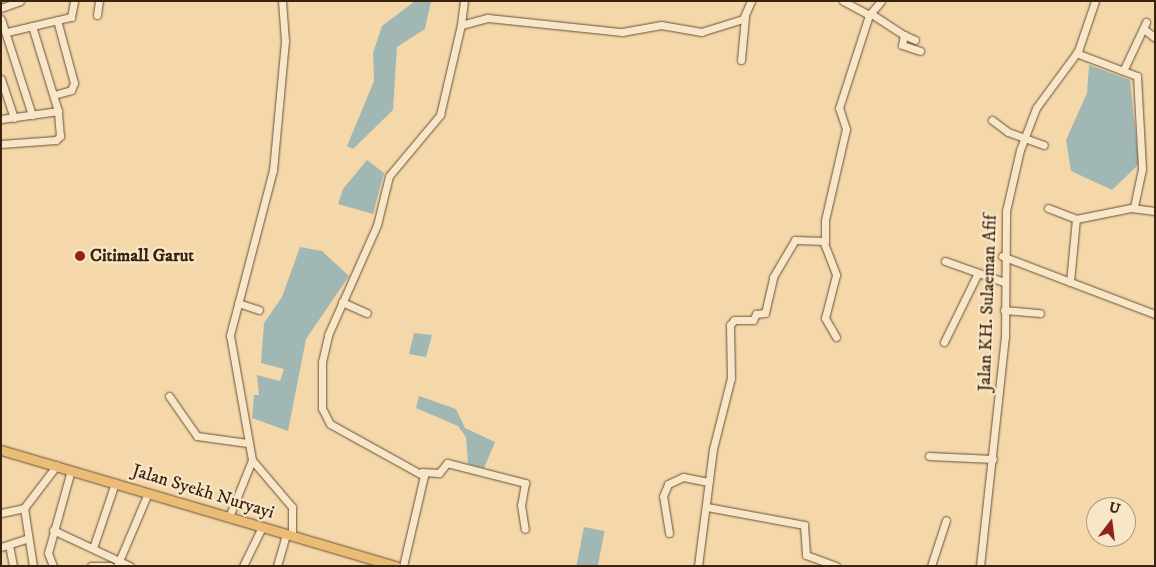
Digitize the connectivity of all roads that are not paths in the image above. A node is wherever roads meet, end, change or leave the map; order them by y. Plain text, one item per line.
1 (20, 1) edge
2 (74, 1) edge
3 (99, 1) edge
4 (282, 1) edge
5 (464, 1) edge
6 (751, 1) edge
7 (843, 1) edge
8 (881, 1) edge
9 (1095, 1) edge
10 (1, 8) edge
11 (97, 14) dead end
12 (871, 15) junction
13 (745, 18) junction
14 (1, 19) edge
15 (57, 20) junction
16 (462, 25) junction
17 (32, 26) junction
18 (7, 32) junction
19 (904, 35) junction
20 (1155, 38) edge
21 (915, 40) dead end
22 (920, 52) dead end
23 (1076, 53) junction
24 (741, 60) dead end
25 (1124, 69) junction
26 (1, 79) edge
27 (54, 95) junction
28 (58, 111) junction
29 (32, 115) junction
30 (14, 118) junction
31 (1, 119) edge
32 (992, 120) dead end
33 (1024, 139) junction
34 (1, 144) edge
35 (1044, 145) dead end
36 (1048, 208) dead end
37 (1134, 208) junction
38 (1155, 211) edge
39 (1076, 218) junction
40 (824, 243) junction
41 (1002, 256) junction
42 (945, 261) dead end
43 (978, 273) junction
44 (1004, 282) junction
45 (1070, 282) junction
46 (342, 302) junction
47 (238, 303) junction
48 (259, 310) dead end
49 (1004, 310) junction
50 (367, 313) dead end
51 (1040, 313) dead end
52 (1155, 314) edge
53 (836, 337) dead end
54 (944, 342) dead end
55 (169, 396) dead end
56 (248, 443) junction
57 (2, 450) edge
58 (928, 456) dead end
59 (993, 459) junction
60 (252, 460) junction
61 (56, 466) junction
62 (71, 470) junction
63 (422, 472) junction
64 (709, 482) junction
65 (115, 483) junction
66 (148, 493) junction
67 (707, 506) junction
68 (24, 508) junction
69 (1, 513) edge
70 (229, 517) junction
71 (946, 520) dead end
72 (262, 527) junction
73 (525, 529) dead end
74 (53, 530) junction
75 (669, 533) dead end
76 (289, 535) junction
77 (28, 538) junction
78 (9, 544) junction
79 (1, 547) edge
80 (93, 548) junction
81 (118, 564) edge
82 (12, 566) edge
83 (33, 566) edge
84 (52, 566) edge
85 (91, 566) edge
86 (110, 566) edge
87 (130, 566) edge
88 (243, 566) edge
89 (277, 566) edge
90 (396, 566) edge
91 (403, 566) edge
92 (698, 566) edge
93 (836, 566) edge
94 (931, 566) edge
95 (980, 566) edge

1 - 10 street
2 - 15 street
3 - 11 street
4 - 47 street
5 - 16 street
6 - 13 street
7 - 12 street
8 - 12 street
9 - 23 street, Jalan KH. Sulaeman Afif
12 - 19 street
12 - 40 street
13 - 16 street
13 - 24 street
14 - 18 street
15 - 17 street
15 - 27 street
16 - 46 street
17 - 18 street
17 - 27 street
18 - 29 street
19 - 21 street
19 - 22 street
20 - 25 street
23 - 25 street
23 - 33 street, Jalan KH. Sulaeman Afif
25 - 37 street
26 - 30 street
27 - 28 street
28 - 29 street
28 - 34 street
29 - 30 street
30 - 31 street
32 - 33 street
33 - 35 street
33 - 41 street, Jalan KH. Sulaeman Afif
36 - 39 street
37 - 38 street
37 - 39 street
39 - 45 street
40 - 53 street
40 - 64 street
41 - 44 street, Jalan KH. Sulaeman Afif
41 - 45 street
42 - 43 street
43 - 44 street
43 - 54 street
44 - 49 street, Jalan KH. Sulaeman Afif
45 - 52 street
46 - 50 street
46 - 63 street
47 - 48 street
47 - 56 street
49 - 51 street
49 - 59 street, Jalan KH. Sulaeman Afif
55 - 56 street
56 - 60 street
57 - 61 main road, Jalan Syekh Nuryayi
58 - 59 street
59 - 95 street, Jalan KH. Sulaeman Afif
60 - 70 street
60 - 76 street
61 - 62 main road, Jalan Syekh Nuryayi
61 - 68 street
62 - 65 main road, Jalan Syekh Nuryayi
62 - 74 street
63 - 73 street
63 - 91 street
64 - 67 street
64 - 75 street
65 - 66 main road, Jalan Syekh Nuryayi
65 - 80 street
66 - 70 main road, Jalan Syekh Nuryayi
66 - 81 street
67 - 92 street
67 - 93 street
68 - 69 street
68 - 77 street
70 - 72 main road, Jalan Syekh Nuryayi
71 - 94 street
72 - 76 main road, Jalan Syekh Nuryayi
72 - 88 street
74 - 80 street
74 - 84 street
76 - 89 street
76 - 90 main road, Jalan Syekh Nuryayi
77 - 78 street
77 - 83 street
78 - 79 street
78 - 82 street
80 - 81 street
81 - 87 street
85 - 86 street

